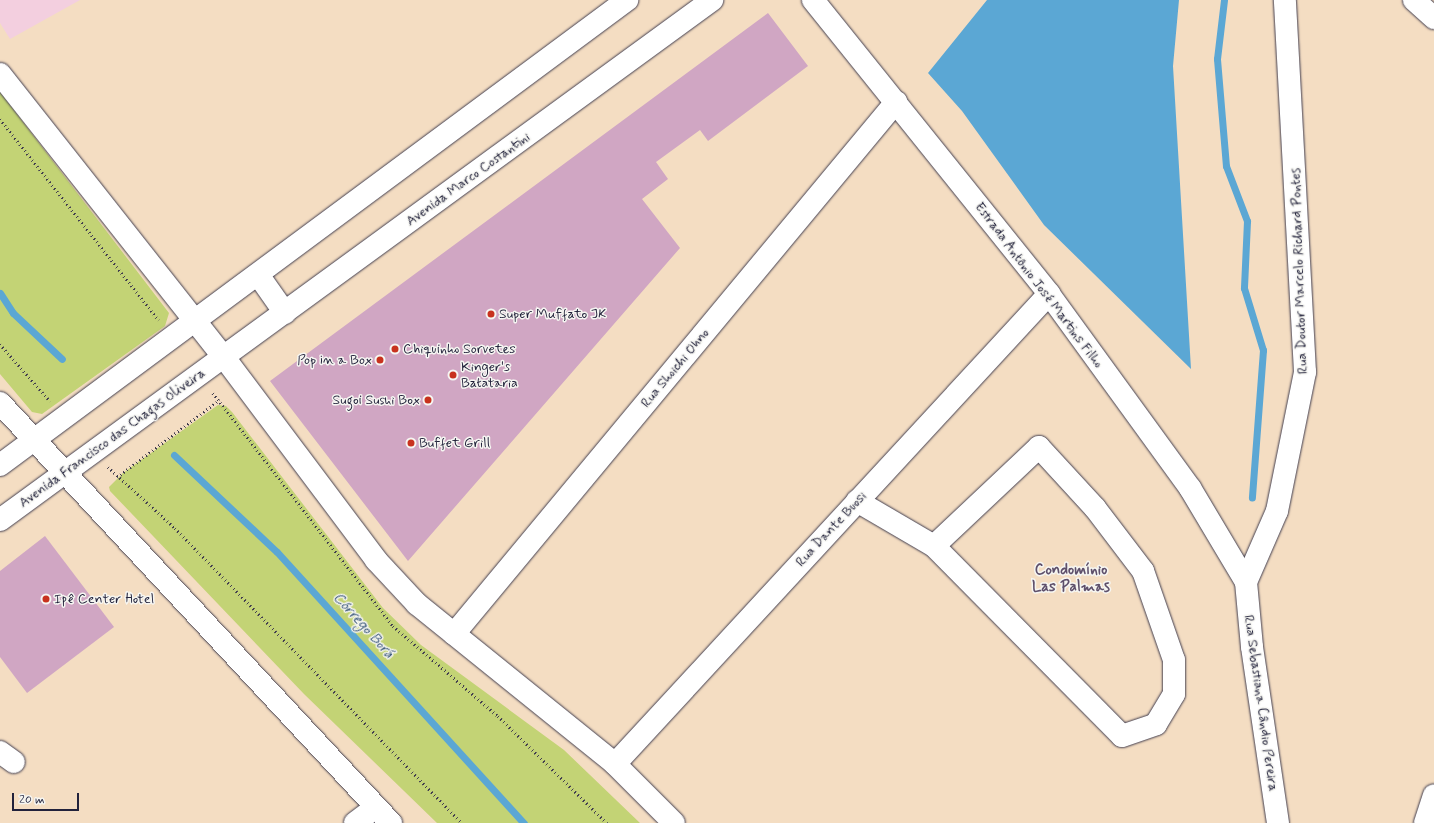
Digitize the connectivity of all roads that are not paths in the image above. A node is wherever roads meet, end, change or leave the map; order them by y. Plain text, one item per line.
1 (627, 0) edge
2 (712, 0) edge
3 (813, 0) edge
4 (1285, 0) edge
5 (1414, 0) edge
6 (1434, 18) edge
7 (0, 74) edge
8 (896, 102) junction
9 (259, 276) junction
10 (1049, 294) junction
11 (285, 313) junction
12 (197, 322) junction
13 (223, 356) junction
14 (0, 403) edge
15 (34, 441) junction
16 (0, 465) edge
17 (64, 473) junction
18 (857, 501) junction
19 (0, 520) edge
20 (934, 546) junction
21 (1246, 582) junction
22 (454, 634) junction
23 (615, 764) junction
24 (1434, 795) edge
25 (375, 808) junction
26 (355, 823) edge
27 (391, 823) edge
28 (674, 823) edge
29 (1278, 823) edge
30 (1425, 823) edge

1 - 9 main road
2 - 11 main road, Avenida Marco Costantini
3 - 8 main road, Estrada Antônio José Martins Filho
4 - 21 main road, Rua Doutor Marcelo Richard Pontes
5 - 6 main road
7 - 12 main road
8 - 10 main road, Estrada Antônio José Martins Filho
8 - 22 main road, Rua Shoichi Ohno
9 - 11 main road
9 - 12 main road
10 - 18 main road, Rua Dante Buosi
10 - 21 main road, Estrada Antônio José Martins Filho
11 - 13 main road, Avenida Marco Costantini
12 - 13 main road
12 - 15 main road
13 - 17 main road, Avenida Francisco das Chagas Oliveira
13 - 22 main road
14 - 15 main road
15 - 16 main road
15 - 17 main road
17 - 19 main road, Avenida Francisco das Chagas Oliveira
17 - 25 main road
18 - 20 main road
18 - 23 main road, Rua Dante Buosi
20 - 20 main road
21 - 29 main road, Rua Sebastiana Cândio Pereira
22 - 23 main road
23 - 28 main road
24 - 30 main road
25 - 26 main road
25 - 27 main road

